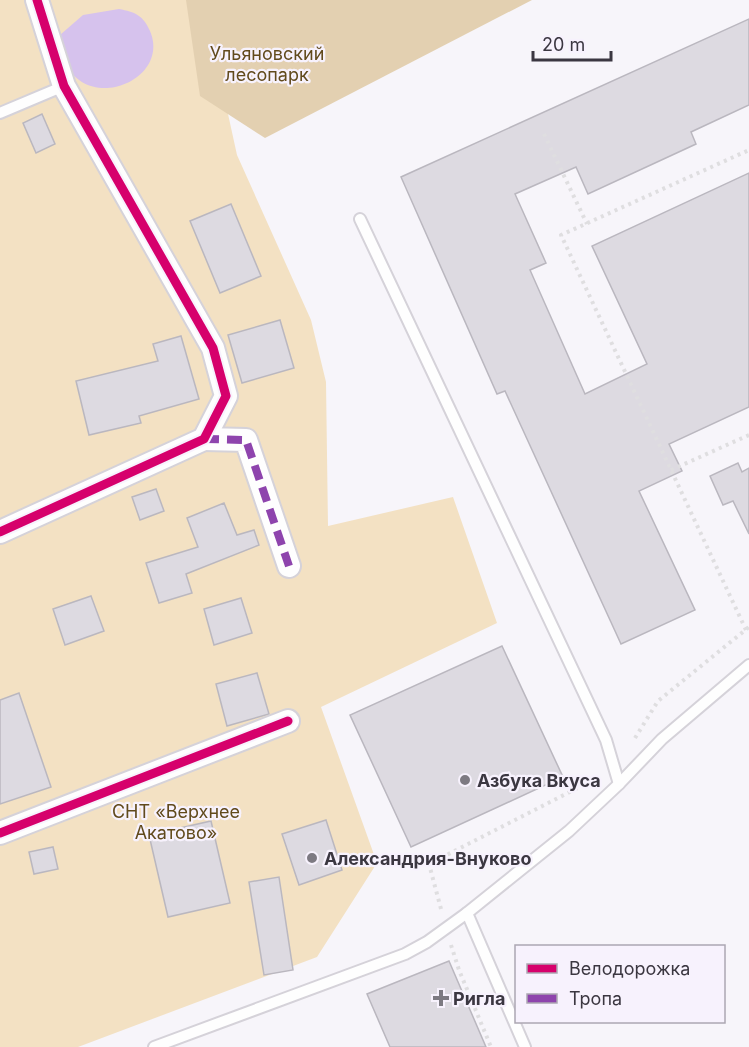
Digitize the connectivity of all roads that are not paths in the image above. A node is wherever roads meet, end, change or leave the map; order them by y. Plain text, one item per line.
1 (37, 0) edge
2 (64, 86) junction
3 (0, 113) edge
4 (360, 219) dead end
5 (204, 439) junction
6 (0, 532) edge
7 (289, 566) dead end
8 (749, 665) edge
9 (288, 721) dead end
10 (619, 784) junction
11 (0, 833) edge
12 (467, 913) junction
13 (154, 1047) edge
14 (525, 1047) edge

1 - 2 street
2 - 3 lane
2 - 5 street
4 - 10 lane
5 - 6 street
5 - 7 street
8 - 10 lane
9 - 11 street
10 - 12 lane
12 - 13 lane
12 - 14 lane

